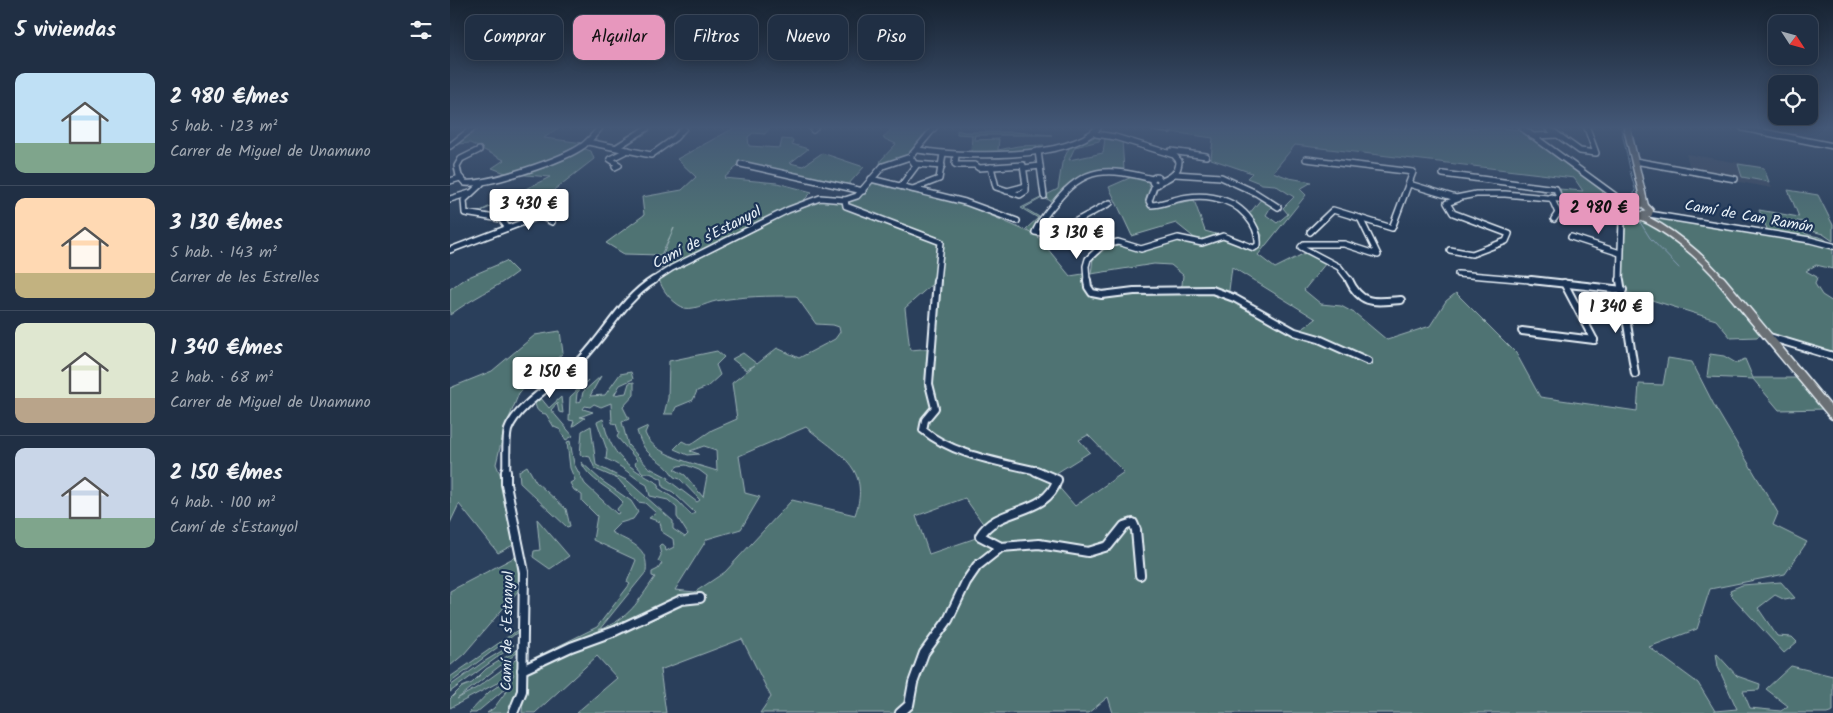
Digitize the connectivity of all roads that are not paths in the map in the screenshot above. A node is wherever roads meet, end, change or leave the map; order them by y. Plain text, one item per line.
1 (460, 161) edge
2 (547, 161) edge
3 (614, 161) edge
4 (895, 161) edge
5 (914, 161) edge
6 (942, 161) edge
7 (956, 161) edge
8 (1039, 161) edge
9 (1178, 161) edge
10 (1320, 161) edge
11 (1567, 161) edge
12 (1635, 161) edge
13 (1637, 161) edge
14 (741, 164) dead end
15 (916, 164) junction
16 (942, 166) junction
17 (1040, 166) junction
18 (615, 167) dead end
19 (992, 167) junction
20 (1024, 168) junction
21 (1175, 174) junction
22 (1444, 174) dead end
23 (460, 178) junction
24 (871, 178) junction
25 (1735, 179) dead end
26 (450, 181) edge
27 (1154, 182) junction
28 (482, 183) junction
29 (1409, 184) junction
30 (902, 186) junction
31 (913, 189) junction
32 (863, 191) junction
33 (471, 193) junction
34 (1044, 196) dead end
35 (1551, 197) junction
36 (1459, 198) junction
37 (1559, 198) junction
38 (1618, 198) junction
39 (1642, 198) junction
40 (450, 199) edge
41 (845, 200) junction
42 (1632, 201) junction
43 (1110, 203) dead end
44 (1611, 203) junction
45 (1278, 207) dead end
46 (1624, 209) junction
47 (1648, 213) junction
48 (1360, 218) junction
49 (1554, 219) dead end
50 (1017, 221) dead end
51 (552, 222) dead end
52 (508, 228) junction
53 (1310, 232) dead end
54 (1571, 237) dead end
55 (1833, 246) edge
56 (450, 250) edge
57 (1450, 250) dead end
58 (1620, 252) junction
59 (1458, 274) dead end
60 (1564, 283) junction
61 (1623, 290) junction
62 (1401, 300) dead end
63 (1522, 331) dead end
64 (1769, 337) junction
65 (1833, 356) edge
66 (1368, 361) dead end
67 (1635, 374) dead end
68 (1833, 416) edge
69 (1001, 547) junction
70 (1140, 574) dead end
71 (700, 598) dead end
72 (522, 670) junction
73 (513, 713) edge
74 (900, 713) edge

1 - 23 street
2 - 28 street
3 - 18 street
4 - 24 street
5 - 15 street
6 - 16 street
7 - 19 street
8 - 17 street
9 - 21 street
10 - 29 street
11 - 38 street
12 - 39 main road
13 - 25 street
14 - 32 street
15 - 16 street
15 - 30 street
16 - 31 street
17 - 20 street
17 - 34 street
19 - 20 street
19 - 20 street
21 - 27 street
21 - 45 street
22 - 37 street
23 - 26 street
23 - 28 street
24 - 30 street
24 - 32 street
27 - 43 street
27 - 66 street
28 - 33 street
29 - 36 street
29 - 48 street
30 - 31 street
31 - 50 street
32 - 41 street, Camí de s'Estanyol
33 - 40 street
33 - 52 street
35 - 36 street
35 - 37 street
35 - 49 street
36 - 57 street
37 - 44 street
38 - 42 street
38 - 44 street
38 - 46 street
39 - 42 main road
39 - 47 main road
41 - 69 street
41 - 72 street, Camí de s'Estanyol
42 - 46 main road
42 - 47 main road
44 - 46 street
46 - 47 main road
46 - 58 street
47 - 55 street, Camí de Can Ramón
47 - 64 main road
48 - 53 street
48 - 62 street
51 - 52 street
52 - 56 street
54 - 58 street
58 - 61 street
59 - 60 street
60 - 61 street
60 - 63 street
61 - 67 street
64 - 65 street
64 - 68 main road
69 - 70 street
69 - 74 street
71 - 72 street
72 - 73 street, Camí de s'Estanyol

